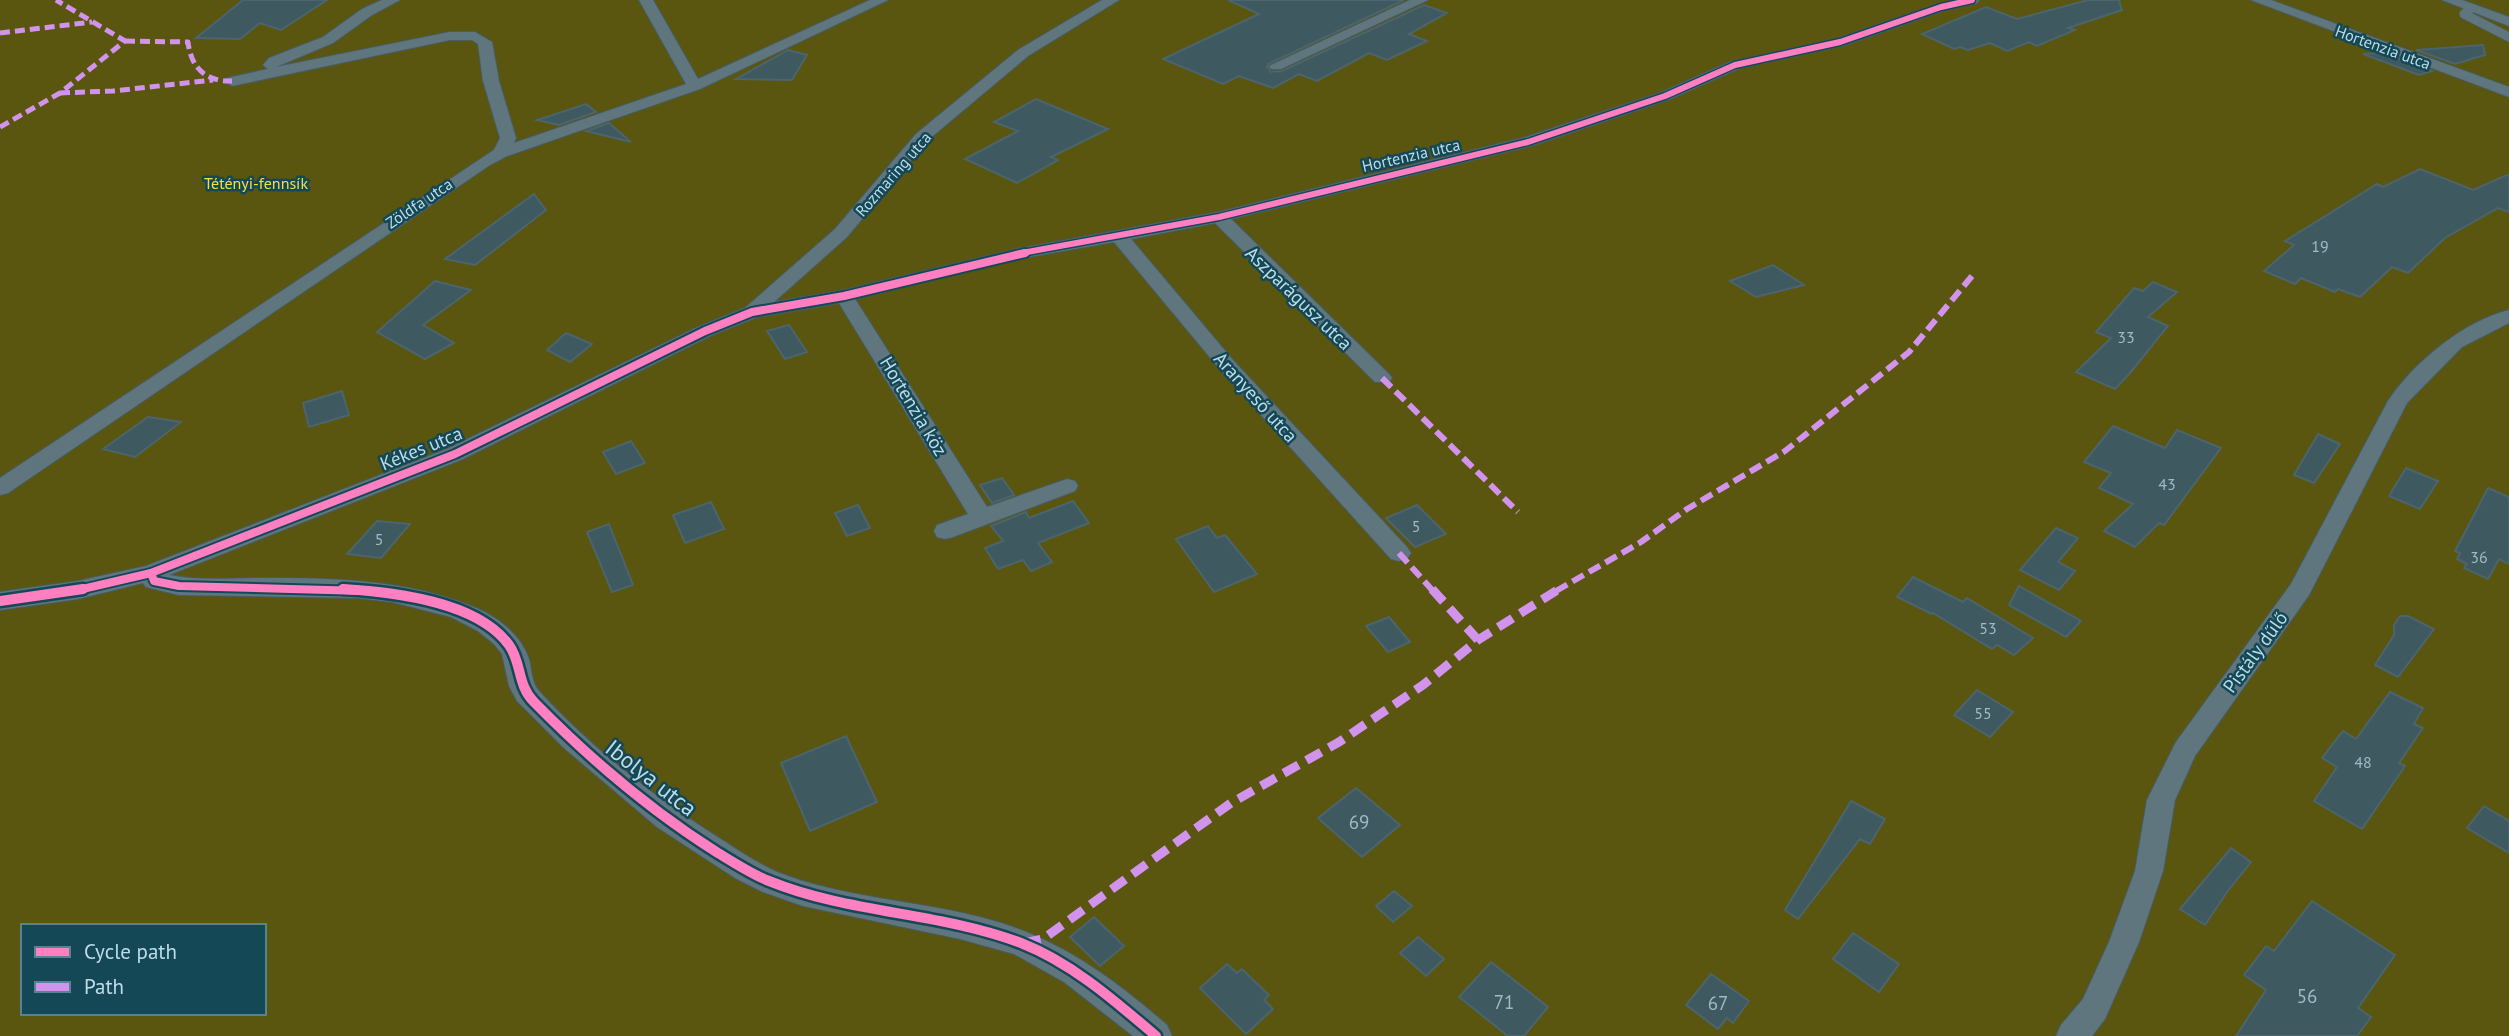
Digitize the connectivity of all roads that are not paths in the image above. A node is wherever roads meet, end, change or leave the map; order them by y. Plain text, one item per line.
1 (393, 0) edge
2 (646, 0) edge
3 (881, 0) edge
4 (1112, 0) edge
5 (1421, 0) edge
6 (1972, 0) edge
7 (2258, 0) edge
8 (2449, 0) edge
9 (2471, 8) junction
10 (2509, 22) edge
11 (2509, 37) edge
12 (1276, 66) dead end
13 (278, 73) junction
14 (232, 81) dead end
15 (695, 86) junction
16 (2509, 92) edge
17 (501, 153) junction
18 (1219, 217) junction
19 (1119, 236) junction
20 (844, 296) junction
21 (752, 312) junction
22 (2509, 316) edge
23 (1382, 378) dead end
24 (1067, 486) dead end
25 (0, 488) edge
26 (982, 517) junction
27 (945, 531) dead end
28 (1399, 553) dead end
29 (151, 573) junction
30 (0, 601) edge
31 (1156, 1036) edge
32 (2072, 1036) edge

1 - 13 street
2 - 15 street
3 - 15 street, Zöldfa utca
4 - 21 street, Rozmaring utca
5 - 12 street
6 - 18 street, Hortenzia utca
7 - 16 street, Hortenzia utca
8 - 9 street
9 - 10 street
9 - 11 lane
13 - 14 street
13 - 17 street
15 - 17 street, Zöldfa utca
17 - 25 street, Zöldfa utca
18 - 19 street, Hortenzia utca
18 - 23 street, Aszparágusz utca
19 - 20 street, Hortenzia utca
19 - 28 street, Aranyeső utca
20 - 21 street, Kékes utca
20 - 26 street, Hortenzia köz
21 - 29 street, Kékes utca
22 - 32 street, Pistály dűlő
24 - 26 street
26 - 27 street
29 - 30 street, Kékes utca
29 - 31 street, Ibolya utca

